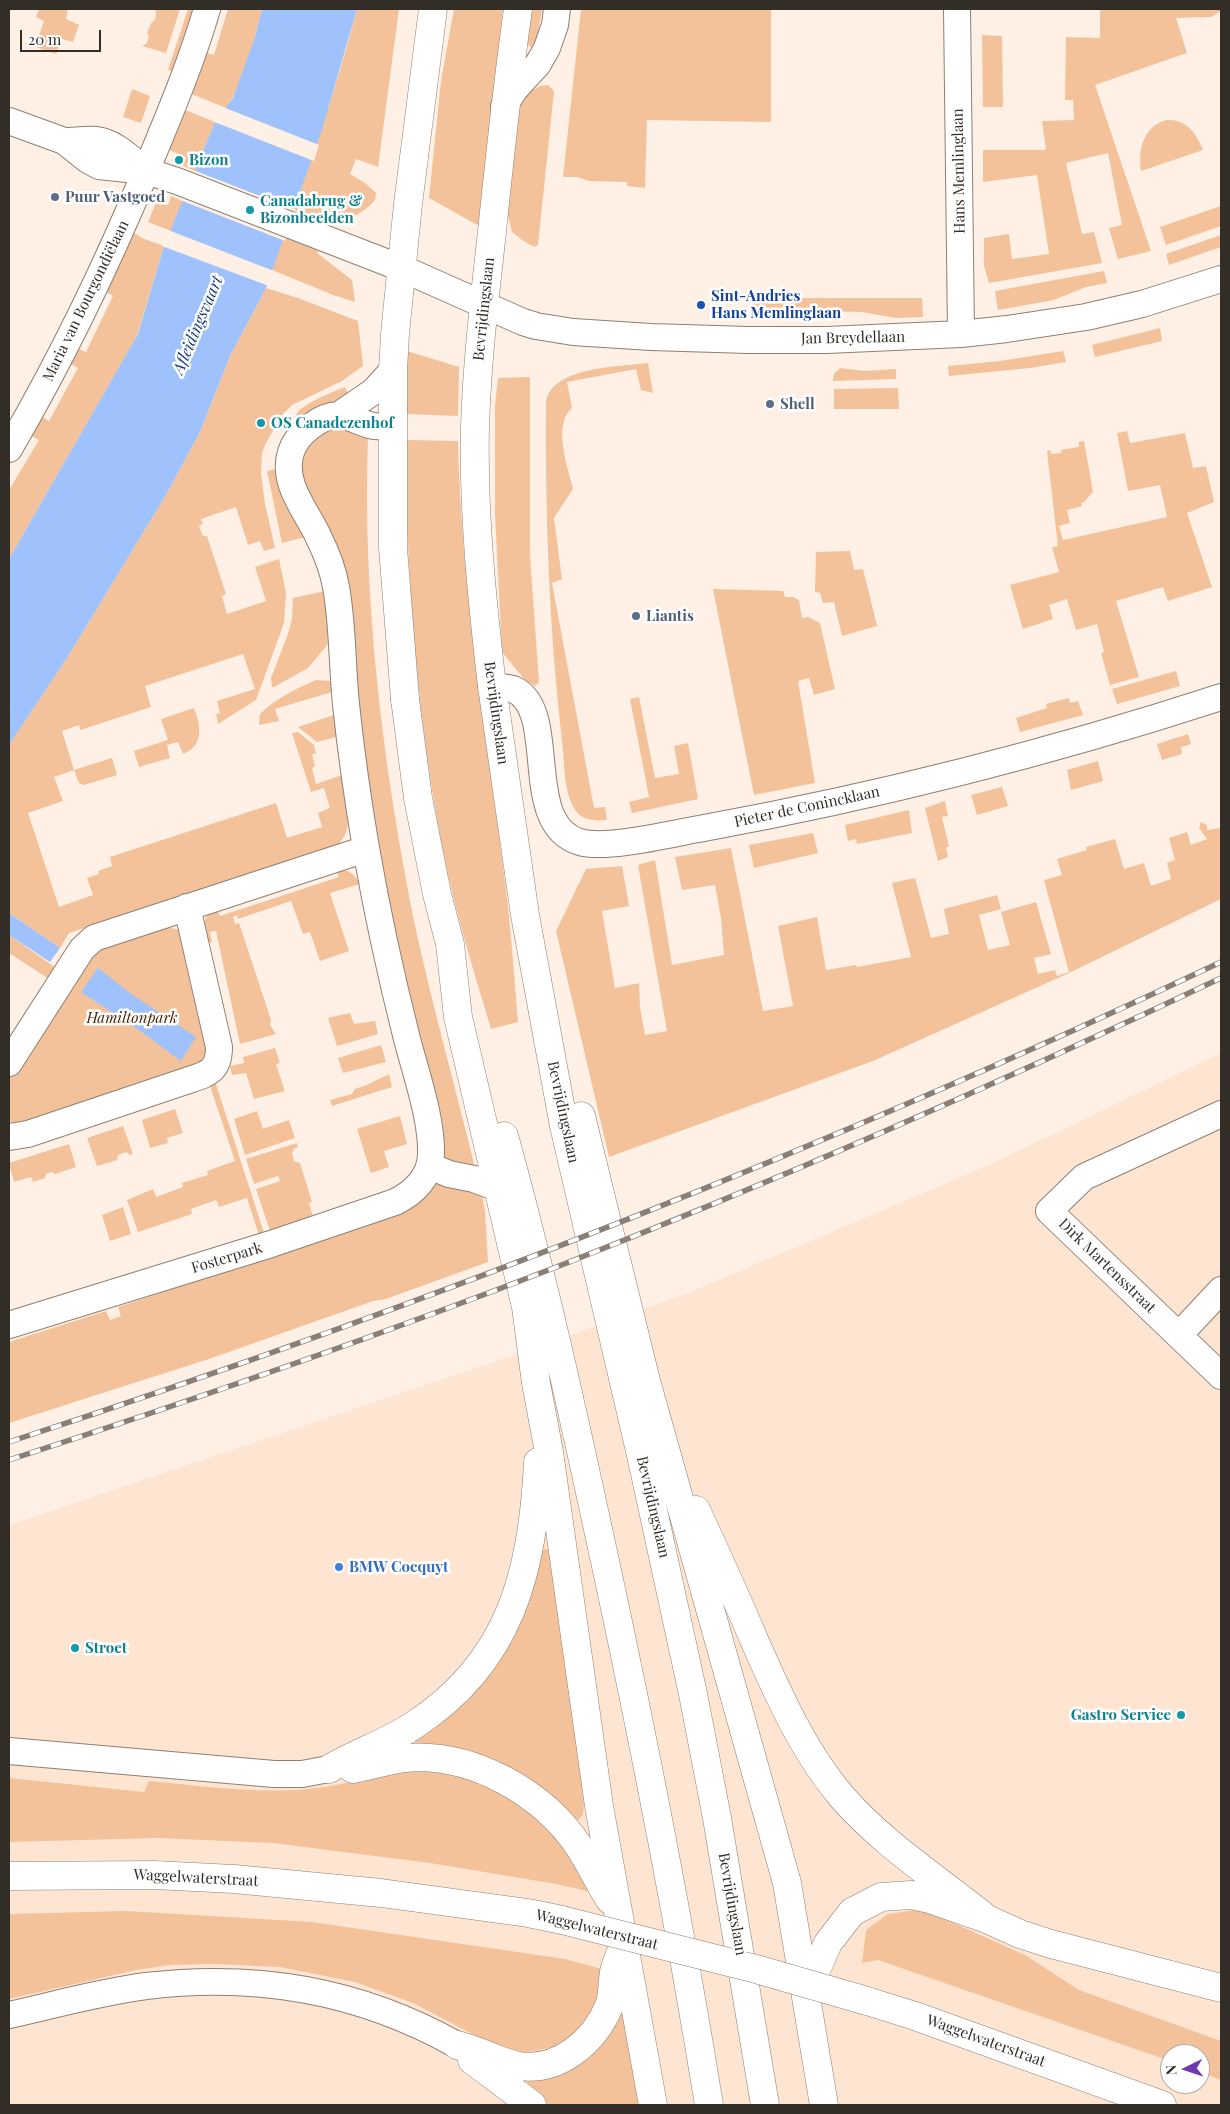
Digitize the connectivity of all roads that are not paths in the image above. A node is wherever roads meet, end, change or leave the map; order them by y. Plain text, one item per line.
1 (207, 9) edge
2 (432, 9) edge
3 (518, 9) edge
4 (557, 9) edge
5 (956, 9) edge
6 (504, 106) junction
7 (9, 121) edge
8 (146, 171) junction
9 (401, 268) junction
10 (1221, 279) edge
11 (484, 303) junction
12 (961, 334) junction
13 (393, 370) junction
14 (339, 415) junction
15 (392, 427) junction
16 (9, 449) edge
17 (492, 686) junction
18 (1221, 697) edge
19 (366, 849) junction
20 (187, 907) junction
21 (525, 915) junction
22 (9, 1063) edge
23 (1221, 1114) edge
24 (9, 1137) edge
25 (430, 1166) junction
26 (509, 1192) junction
27 (1221, 1290) edge
28 (9, 1325) edge
29 (1179, 1335) junction
30 (1221, 1376) edge
31 (536, 1383) junction
32 (667, 1455) junction
33 (9, 1752) edge
34 (329, 1769) junction
35 (9, 1876) edge
36 (620, 1914) junction
37 (987, 1920) junction
38 (624, 1944) junction
39 (1221, 1988) edge
40 (806, 1993) junction
41 (9, 2015) edge
42 (457, 2045) junction
43 (828, 2101) edge
44 (532, 2105) edge
45 (653, 2105) edge
46 (708, 2105) edge
47 (765, 2105) edge
48 (1162, 2105) edge

1 - 8 street, Maria van Bourgondiëlaan
2 - 9 main road
3 - 6 main road, Bevrijdingslaan
4 - 6 street, Bevrijdingslaan
5 - 12 street, Hans Memlinglaan
6 - 11 main road, Bevrijdingslaan
7 - 8 street, Jan Breydellaan
8 - 9 street, Jan Breydellaan
8 - 16 street, Maria van Bourgondiëlaan
9 - 11 street, Jan Breydellaan
9 - 13 main road
10 - 12 street, Jan Breydellaan
11 - 12 street, Jan Breydellaan
11 - 17 main road, Bevrijdingslaan
13 - 14 street
13 - 15 main road
14 - 15 street
14 - 19 street
15 - 26 main road
17 - 18 street, Pieter de Conincklaan
17 - 21 main road, Bevrijdingslaan
19 - 20 street
19 - 25 street
20 - 22 street
20 - 24 street
21 - 32 main road
21 - 47 main road, Bevrijdingslaan
23 - 29 street, Dirk Martensstraat
25 - 26 street
25 - 28 street, Fosterpark
26 - 31 main road
26 - 46 main road
27 - 29 street
29 - 30 street, Dirk Martensstraat
31 - 34 main road
31 - 36 main road
32 - 37 main road
32 - 40 main road
33 - 34 street
34 - 36 main road
35 - 48 main road, Waggelwaterstraat, bridge
36 - 38 main road
37 - 39 main road
37 - 40 main road
38 - 42 main road
38 - 45 main road
40 - 43 main road
41 - 42 street
42 - 44 main road

